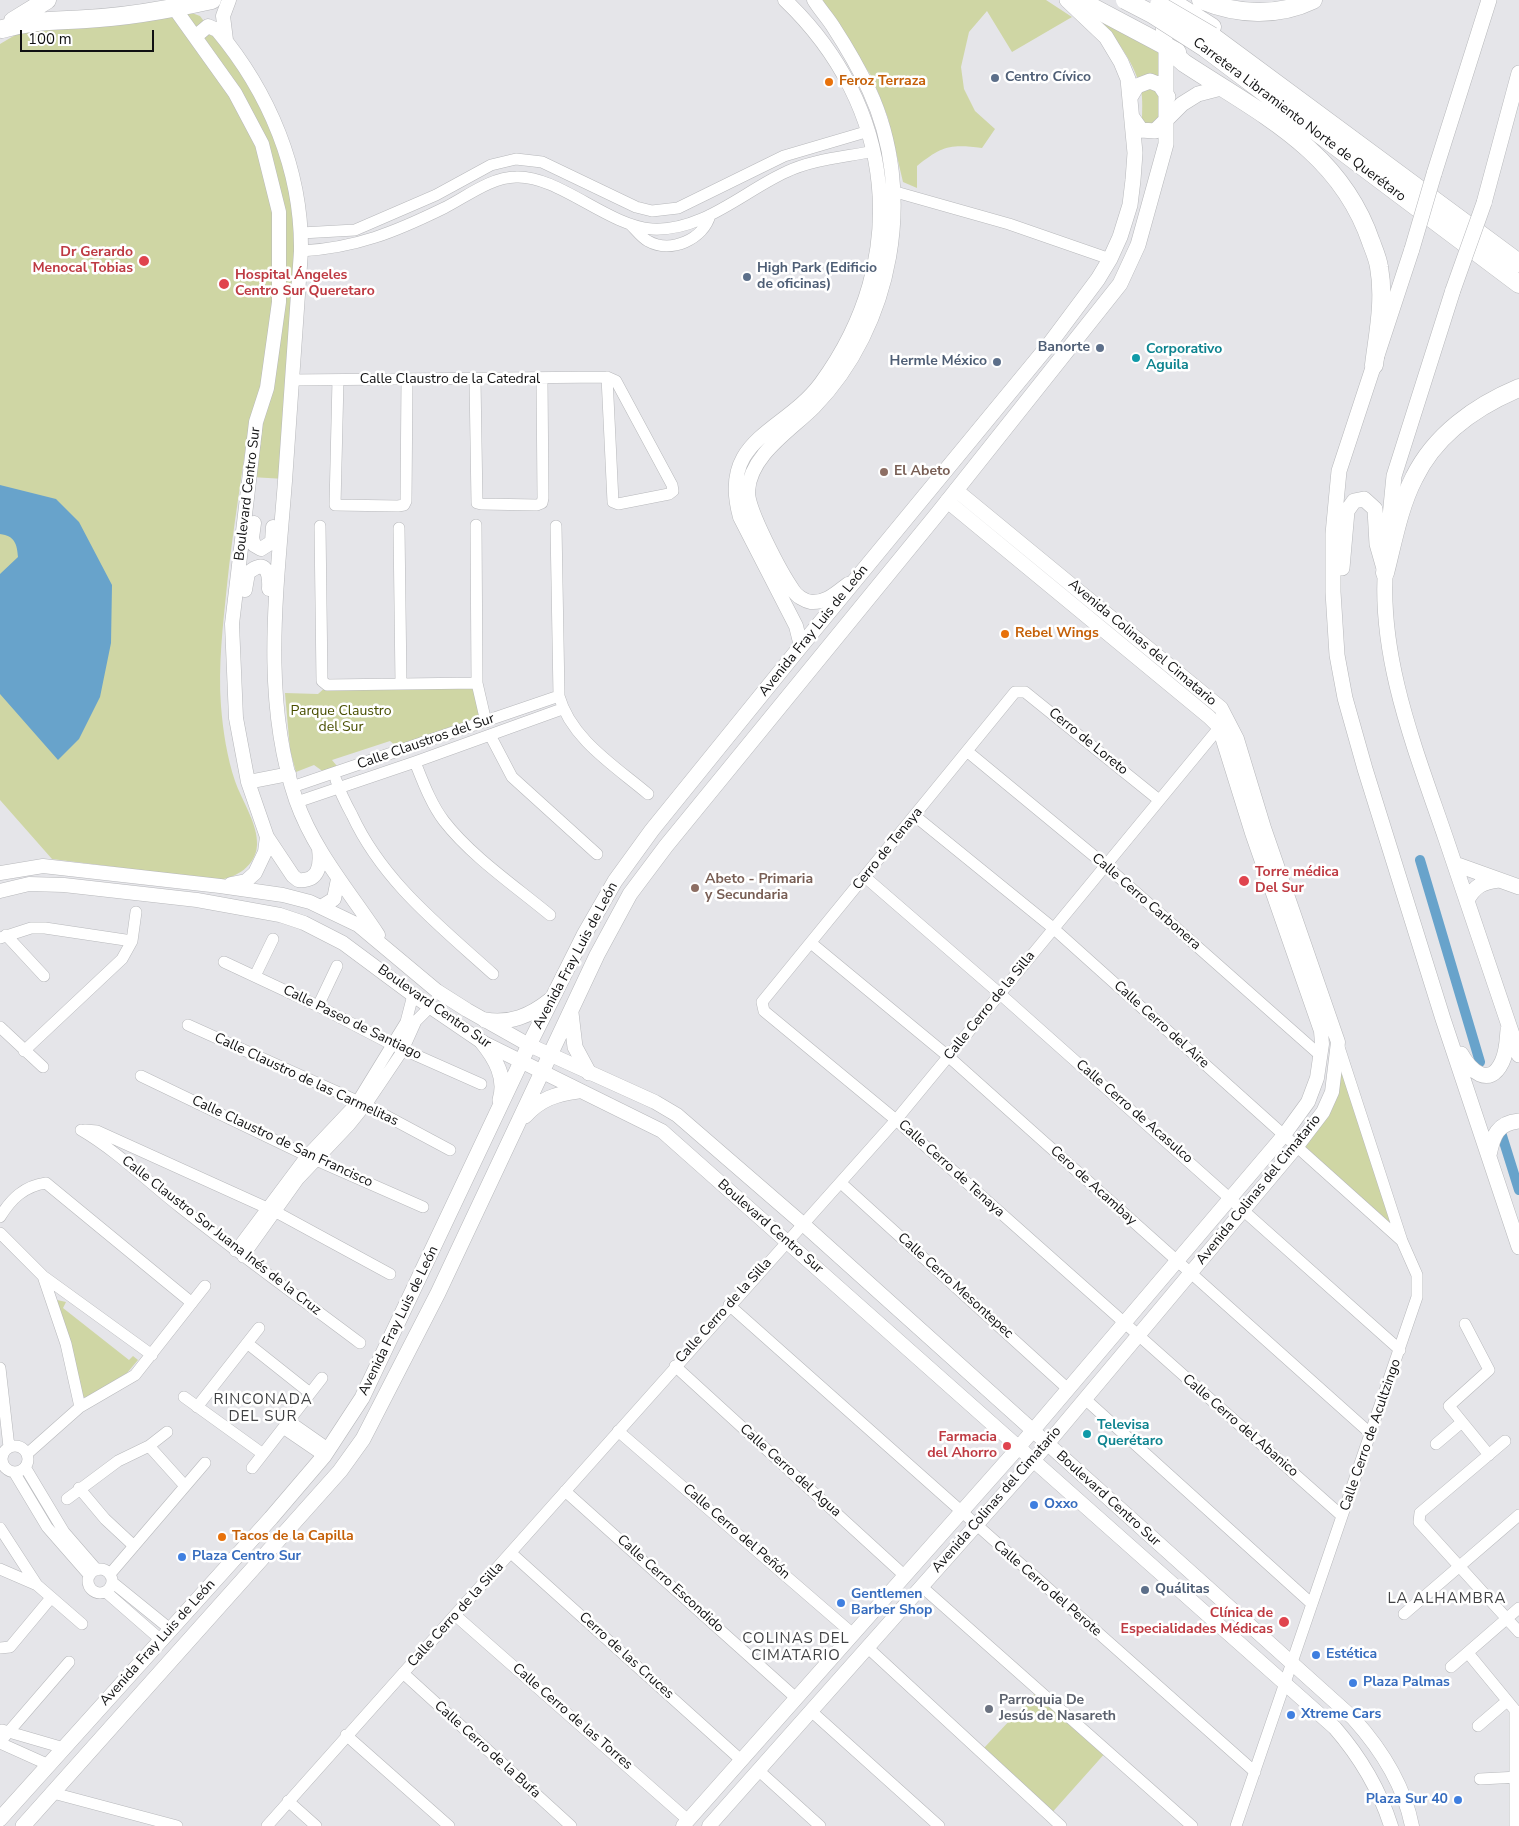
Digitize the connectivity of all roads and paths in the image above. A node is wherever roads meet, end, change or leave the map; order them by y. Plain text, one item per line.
1 (47, 0) edge
2 (212, 0) edge
3 (229, 0) edge
4 (785, 0) edge
5 (814, 0) edge
6 (1067, 0) edge
7 (1079, 0) edge
8 (1101, 0) edge
9 (1126, 0) edge
10 (1150, 0) edge
11 (1159, 0) edge
12 (1169, 0) edge
13 (1201, 0) edge
14 (1313, 0) edge
15 (1489, 0) edge
16 (175, 9) junction
17 (1, 29) edge
18 (195, 37) junction
19 (227, 41) junction
20 (1209, 42) junction
21 (1166, 47) junction
22 (1519, 73) edge
23 (1221, 88) junction
24 (1131, 96) junction
25 (1168, 97) junction
26 (1132, 117) junction
27 (1167, 121) junction
28 (869, 131) junction
29 (874, 151) junction
30 (1370, 172) junction
31 (1412, 184) junction
32 (888, 190) junction
33 (436, 195) junction
34 (622, 200) junction
35 (443, 208) junction
36 (710, 215) junction
37 (614, 216) junction
38 (631, 224) junction
39 (355, 230) junction
40 (301, 234) junction
41 (359, 244) junction
42 (301, 251) junction
43 (1110, 258) junction
44 (1519, 263) edge
45 (1519, 284) edge
46 (1374, 365) junction
47 (608, 378) junction
48 (542, 379) junction
49 (292, 380) junction
50 (338, 380) junction
51 (407, 380) junction
52 (475, 380) junction
53 (1519, 388) edge
54 (988, 418) junction
55 (1003, 431) junction
56 (249, 493) junction
57 (284, 494) junction
58 (952, 495) junction
59 (476, 525) dead end
60 (320, 526) dead end
61 (556, 526) dead end
62 (398, 528) dead end
63 (1385, 573) junction
64 (856, 578) junction
65 (1333, 592) junction
66 (274, 623) junction
67 (232, 624) junction
68 (801, 646) junction
69 (477, 683) junction
70 (401, 684) junction
71 (1015, 692) joint
72 (559, 696) junction
73 (562, 709) junction
74 (486, 722) junction
75 (1223, 723) junction
76 (451, 734) junction
77 (490, 735) junction
78 (456, 748) junction
79 (968, 752) junction
80 (415, 762) junction
81 (334, 773) junction
82 (291, 780) junction
83 (248, 782) junction
84 (338, 788) junction
85 (648, 794) dead end
86 (1158, 800) junction
87 (297, 802) junction
88 (915, 816) junction
89 (1258, 831) junction
90 (267, 837) junction
91 (319, 848) junction
92 (596, 854) dead end
93 (1455, 864) junction
94 (1105, 865) junction
95 (0, 873) edge
96 (865, 877) junction
97 (338, 879) junction
98 (1499, 880) junction
99 (220, 886) junction
100 (1519, 888) edge
101 (0, 891) edge
102 (1467, 900) junction
103 (321, 906) junction
104 (136, 912) dead end
105 (550, 915) dead end
106 (1053, 928) junction
107 (3, 936) edge
108 (273, 939) dead end
109 (132, 941) junction
110 (811, 943) junction
111 (384, 945) junction
112 (224, 962) dead end
113 (337, 966) dead end
114 (493, 974) dead end
115 (44, 976) dead end
116 (256, 976) junction
117 (999, 994) junction
118 (414, 996) junction
119 (553, 998) junction
120 (318, 1006) junction
121 (762, 1006) joint
122 (430, 1007) junction
123 (571, 1011) junction
124 (1443, 1019) junction
125 (486, 1020) junction
126 (1508, 1023) junction
127 (188, 1025) dead end
128 (0, 1028) edge
129 (482, 1042) junction
130 (1338, 1042) junction
131 (529, 1045) junction
132 (398, 1048) junction
133 (24, 1051) junction
134 (549, 1055) junction
135 (1519, 1055) edge
136 (949, 1056) junction
137 (1321, 1056) junction
138 (520, 1063) junction
139 (43, 1066) dead end
140 (541, 1073) junction
141 (589, 1073) junction
142 (141, 1076) dead end
143 (481, 1084) dead end
144 (578, 1090) junction
145 (362, 1103) junction
146 (495, 1115) junction
147 (896, 1120) junction
148 (1519, 1121) edge
149 (516, 1127) junction
150 (1284, 1135) junction
151 (1297, 1146) junction
152 (450, 1150) dead end
153 (149, 1154) junction
154 (1489, 1156) junction
155 (311, 1158) junction
156 (137, 1173) junction
157 (841, 1183) junction
158 (1231, 1198) junction
159 (423, 1207) dead end
160 (272, 1210) junction
161 (1244, 1210) junction
162 (0, 1217) edge
163 (803, 1224) junction
164 (0, 1233) edge
165 (787, 1241) junction
166 (1402, 1241) junction
167 (1519, 1248) edge
168 (239, 1254) junction
169 (1177, 1261) junction
170 (1191, 1273) junction
171 (390, 1274) dead end
172 (43, 1276) junction
173 (205, 1286) dead end
174 (192, 1303) junction
175 (729, 1305) junction
176 (1124, 1324) junction
177 (1464, 1324) dead end
178 (259, 1328) dead end
179 (1138, 1336) junction
180 (247, 1343) junction
181 (360, 1343) dead end
182 (1400, 1350) junction
183 (152, 1355) junction
184 (675, 1366) junction
185 (0, 1368) edge
186 (1087, 1368) junction
187 (322, 1378) dead end
188 (1101, 1380) junction
189 (1068, 1389) junction
190 (310, 1393) junction
191 (184, 1397) dead end
192 (1085, 1398) junction
193 (80, 1407) junction
194 (198, 1407) junction
195 (3, 1416) edge
196 (1462, 1422) junction
197 (286, 1424) junction
198 (618, 1430) junction
199 (3, 1432) edge
200 (167, 1432) dead end
201 (1032, 1432) junction
202 (1371, 1434) junction
203 (1505, 1442) dead end
204 (1047, 1444) junction
205 (1436, 1444) dead end
206 (149, 1446) junction
207 (9, 1447) junction
208 (1018, 1448) junction
209 (326, 1453) junction
210 (27, 1454) junction
211 (263, 1454) junction
212 (1489, 1455) junction
213 (350, 1456) junction
214 (1033, 1461) junction
215 (205, 1463) dead end
216 (25, 1467) junction
217 (252, 1468) dead end
218 (7, 1472) edge
219 (185, 1486) junction
220 (79, 1488) junction
221 (565, 1490) junction
222 (67, 1499) dead end
223 (284, 1502) junction
224 (961, 1513) junction
225 (1519, 1515) edge
226 (1342, 1516) junction
227 (271, 1518) junction
228 (975, 1526) junction
229 (0, 1528) edge
230 (134, 1546) junction
231 (511, 1552) junction
232 (1459, 1566) junction
233 (0, 1569) edge
234 (93, 1572) junction
235 (905, 1576) junction
236 (111, 1578) junction
237 (37, 1586) junction
238 (921, 1586) junction
239 (106, 1592) junction
240 (50, 1599) junction
241 (226, 1600) junction
242 (1312, 1604) junction
243 (880, 1605) junction
244 (1519, 1608) edge
245 (1404, 1614) dead end
246 (455, 1615) junction
247 (894, 1617) junction
248 (1506, 1619) junction
249 (82, 1624) dead end
250 (1519, 1632) edge
251 (853, 1634) junction
252 (166, 1635) junction
253 (867, 1647) junction
254 (0, 1648) edge
255 (1468, 1653) junction
256 (69, 1662) dead end
257 (1292, 1663) junction
258 (827, 1665) junction
259 (1452, 1667) dead end
260 (403, 1674) junction
261 (840, 1678) junction
262 (1284, 1682) junction
263 (139, 1697) junction
264 (796, 1698) junction
265 (1507, 1701) junction
266 (1517, 1708) edge
267 (811, 1711) junction
268 (83, 1726) junction
269 (1478, 1726) dead end
270 (770, 1728) junction
271 (4, 1730) edge
272 (346, 1735) junction
273 (784, 1741) junction
274 (0, 1742) edge
275 (64, 1748) junction
276 (742, 1760) junction
277 (49, 1764) junction
278 (758, 1770) junction
279 (1255, 1772) junction
280 (1517, 1778) edge
281 (1480, 1779) dead end
282 (58, 1788) junction
283 (713, 1792) junction
284 (288, 1801) junction
285 (728, 1805) junction
286 (3, 1813) edge
287 (685, 1823) edge
288 (24, 1826) edge
289 (177, 1826) edge
290 (267, 1826) edge
291 (316, 1826) edge
292 (449, 1826) edge
293 (572, 1826) edge
294 (709, 1826) edge
295 (820, 1826) edge
296 (939, 1826) edge
297 (1062, 1826) edge
298 (1192, 1826) edge
299 (1236, 1826) edge
300 (1391, 1826) edge
301 (1412, 1826) edge
302 (1515, 1826) edge

1 - 17 highway
2 - 16 highway
3 - 19 street
4 - 28 street
5 - 32 street
6 - 24 main road, Avenida Fray Luis de León
7 - 21 highway
8 - 9 highway
9 - 20 highway, Carretera Libramiento Norte de Querétaro, bridge
10 - 20 highway, Carretera Libramiento Norte de Querétaro, bridge
11 - 21 main road, Avenida Fray Luis de León
12 - 31 highway
13 - 14 highway
15 - 46 main road, bridge
16 - 17 highway
16 - 18 street, Boulevard Centro Sur
18 - 19 street
18 - 56 street, Boulevard Centro Sur
19 - 40 street
20 - 30 highway, Carretera Libramiento Norte de Querétaro
20 - 31 highway, Carretera Libramiento Norte de Querétaro
21 - 23 highway
21 - 25 main road, Avenida Fray Luis de León
21 - 30 highway
22 - 63 main road, bridge
23 - 27 main road
23 - 46 highway
24 - 25 main road
24 - 26 main road, Avenida Fray Luis de León
25 - 27 main road, Avenida Fray Luis de León
26 - 27 main road
26 - 43 main road, Avenida Fray Luis de León
27 - 55 main road, Avenida Fray Luis de León
28 - 29 street
28 - 34 street
29 - 32 street
29 - 36 street
30 - 45 highway, Carretera Libramiento Norte de Querétaro
31 - 44 highway, Carretera Libramiento Norte de Querétaro
32 - 43 street
32 - 64 street
32 - 68 street
33 - 34 street
33 - 35 street
33 - 39 street
34 - 37 street
35 - 37 street
35 - 41 street
36 - 38 street
36 - 38 street
37 - 38 street
39 - 40 street
39 - 41 street
40 - 42 street
41 - 42 street
42 - 49 street
43 - 54 main road, Avenida Fray Luis de León
46 - 65 main road
47 - 47 street
47 - 48 street, Calle Claustro de la Catedral
48 - 52 street, Calle Claustro de la Catedral
48 - 52 street
49 - 50 street, Calle Claustro de la Catedral
49 - 57 street
50 - 51 street, Calle Claustro de la Catedral
50 - 51 street
51 - 52 street, Calle Claustro de la Catedral
53 - 63 highway
54 - 55 main road
54 - 64 main road, Avenida Fray Luis de León
55 - 58 main road, Avenida Fray Luis de León
56 - 57 street
56 - 67 street, Boulevard Centro Sur
57 - 66 street
58 - 75 street, Avenida Colinas del Cimatario
58 - 123 main road, Avenida Fray Luis de León
59 - 69 street
60 - 70 street
61 - 72 street
62 - 70 street
63 - 65 main road
63 - 93 main road
64 - 68 main road, Avenida Fray Luis de León
65 - 124 main road
66 - 67 street
66 - 82 street
67 - 83 street, Boulevard Centro Sur
68 - 119 main road, Avenida Fray Luis de León
69 - 70 street
69 - 74 street
71 - 79 street, Cerro de Tenaya
71 - 86 street, Cerro de Loreto
72 - 73 street
72 - 74 street, Calle Claustros del Sur
73 - 77 street, Calle Claustros del Sur
73 - 85 street
74 - 76 street, Calle Claustros del Sur
75 - 86 street, Calle Cerro de la Silla
75 - 89 street, Avenida Colinas del Cimatario
76 - 78 street
76 - 81 street, Calle Claustros del Sur
77 - 78 street, Calle Claustros del Sur
77 - 92 street
78 - 80 street, Calle Claustros del Sur
79 - 88 street, Cerro de Tenaya
79 - 94 street, Calle Cerro Carbonera
80 - 84 street, Calle Claustros del Sur
80 - 105 street
81 - 82 street, Calle Claustros del Sur
81 - 84 street
82 - 83 street
82 - 87 street
83 - 90 street, Boulevard Centro Sur
84 - 87 street, Calle Claustros del Sur
84 - 114 street
86 - 94 street, Calle Cerro de la Silla
87 - 91 street
88 - 96 street, Cerro de Tenaya
88 - 106 street, Calle Cerro del Aire
89 - 130 street, Avenida Colinas del Cimatario
89 - 137 street, Avenida Colinas del Cimatario
90 - 91 street
90 - 99 street, Boulevard Centro Sur
91 - 97 street
93 - 98 main road
93 - 102 main road
94 - 106 street, Calle Cerro de la Silla
94 - 137 street, Calle Cerro Carbonera
95 - 99 street, Boulevard Centro Sur
96 - 110 street, Cerro de Tenaya
96 - 117 street, Calle Cerro de Acasulco
97 - 103 street
97 - 111 street
98 - 100 main road
98 - 102 main road
99 - 103 street, Boulevard Centro Sur
101 - 118 street, Boulevard Centro Sur
102 - 126 main road
103 - 111 street, Boulevard Centro Sur
104 - 109 street
106 - 117 street, Calle Cerro de la Silla
106 - 150 street, Calle Cerro del Aire
107 - 109 street
107 - 115 street
108 - 116 street
109 - 133 street
110 - 121 street, Cerro de Tenaya
110 - 136 street, Cero de Acambay
111 - 125 street, Boulevard Centro Sur
112 - 116 street, Calle Paseo de Santiago
113 - 120 street
116 - 120 street, Calle Paseo de Santiago
117 - 136 street, Calle Cerro de la Silla
117 - 158 street, Calle Cerro de Acasulco
118 - 122 street, Boulevard Centro Sur
118 - 132 street
119 - 125 main road
119 - 131 main road, Avenida Fray Luis de León
120 - 132 street, Calle Paseo de Santiago
121 - 147 street, Calle Cerro de Tenaya
122 - 129 street, Boulevard Centro Sur
122 - 132 street
123 - 134 main road, Avenida Fray Luis de León
123 - 141 main road
124 - 126 main road
124 - 154 main road
125 - 131 street, Boulevard Centro Sur
126 - 135 main road
127 - 145 street, Calle Claustro de las Carmelitas
128 - 133 street
129 - 138 street, Boulevard Centro Sur
129 - 146 main road
130 - 151 street, Avenida Colinas del Cimatario
130 - 166 street, Calle Cerro de Acultzingo
131 - 134 street, Boulevard Centro Sur
131 - 138 main road, Avenida Fray Luis de León
132 - 143 street, Calle Paseo de Santiago
132 - 145 street
133 - 139 street
134 - 140 main road, Avenida Fray Luis de León
134 - 141 street, Boulevard Centro Sur
136 - 147 street, Calle Cerro de la Silla
136 - 169 street, Cero de Acambay
137 - 150 street, Avenida Colinas del Cimatario
138 - 140 street, Boulevard Centro Sur
138 - 146 main road, Avenida Fray Luis de León
140 - 144 street, Boulevard Centro Sur
140 - 149 main road, Avenida Fray Luis de León
141 - 163 street, Boulevard Centro Sur
142 - 155 street, Calle Claustro de San Francisco
144 - 149 main road
144 - 165 street, Boulevard Centro Sur
145 - 152 street, Calle Claustro de las Carmelitas
145 - 155 street
146 - 209 main road, Avenida Fray Luis de León
147 - 157 street, Calle Cerro de la Silla
147 - 176 street, Calle Cerro de Tenaya
148 - 154 main road
149 - 213 main road, Avenida Fray Luis de León
150 - 151 street, Calle Cerro del Aire
150 - 158 street, Avenida Colinas del Cimatario
151 - 161 street, Avenida Colinas del Cimatario
151 - 166 street, Calle Cerro del Aire
153 - 156 street
153 - 156 street, Calle Claustro Sor Juana Inés de la Cruz
153 - 160 street
154 - 167 main road
155 - 159 street, Calle Claustro de San Francisco
155 - 160 street
156 - 168 street, Calle Claustro Sor Juana Inés de la Cruz
157 - 163 street, Calle Cerro de la Silla
157 - 189 street, Calle Cerro Mesontepec
158 - 161 street, Calle Cerro de Acasulco
158 - 169 street, Avenida Colinas del Cimatario
160 - 168 street
160 - 171 street
161 - 170 street, Avenida Colinas del Cimatario
161 - 182 street, Calle Cerro de Acasulco
162 - 174 street
163 - 165 street, Calle Cerro de la Silla
163 - 201 street, Boulevard Centro Sur
164 - 172 street
165 - 175 street, Calle Cerro de la Silla
165 - 208 street, Boulevard Centro Sur
166 - 182 street, Calle Cerro de Acultzingo
168 - 181 street, Calle Claustro Sor Juana Inés de la Cruz
169 - 170 street, Cero de Acambay
169 - 176 street, Avenida Colinas del Cimatario
170 - 179 street, Avenida Colinas del Cimatario
170 - 202 street, Cero de Acambay
172 - 183 street
172 - 193 street
173 - 174 street
174 - 183 street
175 - 184 street, Calle Cerro de la Silla
175 - 224 street, Calle Cerro del Perote
176 - 179 street, Calle Cerro de Tenaya
176 - 186 street, Avenida Colinas del Cimatario
177 - 196 street
178 - 180 street
179 - 188 street, Avenida Colinas del Cimatario
179 - 226 street, Calle Cerro del Abanico
180 - 190 street
180 - 194 street
182 - 202 street, Calle Cerro de Acultzingo
183 - 193 street
184 - 198 street, Calle Cerro de la Silla
184 - 235 street, Calle Cerro del Agua
185 - 195 street
186 - 188 street
186 - 189 street, Avenida Colinas del Cimatario
187 - 190 street
188 - 192 street, Avenida Colinas del Cimatario
189 - 201 street, Avenida Colinas del Cimatario
190 - 197 street
191 - 194 street
192 - 204 street, Avenida Colinas del Cimatario
192 - 242 street
193 - 210 street
194 - 211 street
195 - 199 street
196 - 205 street
196 - 212 street
197 - 209 street
197 - 211 street
198 - 221 street, Calle Cerro de la Silla
198 - 251 street, Calle Cerro del Peñón
199 - 207 street
200 - 206 street
201 - 204 street, Boulevard Centro Sur
201 - 208 street, Avenida Colinas del Cimatario
202 - 226 street, Calle Cerro de Acultzingo
203 - 212 street
204 - 214 street, Avenida Colinas del Cimatario
204 - 257 street, Boulevard Centro Sur
206 - 219 street
206 - 220 street
207 - 210 street
207 - 218 street
208 - 214 street, Boulevard Centro Sur
208 - 224 street, Avenida Colinas del Cimatario
209 - 223 main road, Avenida Fray Luis de León
210 - 216 street
211 - 217 street
212 - 232 street
213 - 223 main road
213 - 241 main road, Avenida Fray Luis de León
214 - 228 street, Avenida Colinas del Cimatario
214 - 262 street, Boulevard Centro Sur
215 - 219 street
216 - 218 street
216 - 234 street
218 - 234 street
219 - 230 street
220 - 222 street
220 - 230 street
221 - 231 street, Calle Cerro de la Silla
221 - 264 street, Calle Cerro Escondido
223 - 227 main road, Avenida Fray Luis de León
224 - 228 street, Calle Cerro del Perote
224 - 235 street, Avenida Colinas del Cimatario
225 - 232 street
226 - 242 street, Calle Cerro de Acultzingo
227 - 241 main road
227 - 252 main road, Avenida Fray Luis de León
228 - 238 street, Avenida Colinas del Cimatario
228 - 279 street, Calle Cerro del Perote
229 - 237 street
230 - 236 street
231 - 246 street, Calle Cerro de la Silla
231 - 276 street, Cerro de las Cruces
232 - 245 street
232 - 248 street
233 - 237 street
234 - 236 street
234 - 239 street
235 - 243 street, Avenida Colinas del Cimatario
236 - 239 street
236 - 252 street
237 - 240 street
238 - 247 street, Avenida Colinas del Cimatario
238 - 298 street
239 - 252 street
240 - 249 street
240 - 254 street
241 - 263 main road, Avenida Fray Luis de León
242 - 257 street, Calle Cerro de Acultzingo
243 - 247 street
243 - 251 street, Avenida Colinas del Cimatario
244 - 248 street
246 - 260 street, Calle Cerro de la Silla
246 - 287 street, Calle Cerro de las Torres
247 - 253 street, Avenida Colinas del Cimatario
248 - 250 street
248 - 255 street
251 - 258 street, Avenida Colinas del Cimatario
252 - 268 main road, Avenida Fray Luis de León
253 - 261 street, Avenida Colinas del Cimatario
253 - 297 street
255 - 259 street
255 - 265 street
256 - 271 street
257 - 262 street, Calle Cerro de Acultzingo
257 - 301 street, Boulevard Centro Sur
258 - 261 street
258 - 264 street, Avenida Colinas del Cimatario
260 - 272 street, Calle Cerro de la Silla
260 - 293 street, Calle Cerro de la Bufa
261 - 267 street, Avenida Colinas del Cimatario
262 - 279 street, Calle Cerro de Acultzingo
262 - 300 street, Boulevard Centro Sur
263 - 268 main road
263 - 282 main road, Avenida Fray Luis de León
264 - 270 street, Avenida Colinas del Cimatario
265 - 266 street
265 - 269 street
266 - 280 street
267 - 273 street, Avenida Colinas del Cimatario
267 - 296 street
268 - 275 main road, Avenida Fray Luis de León
268 - 282 main road
270 - 273 street
270 - 276 street, Avenida Colinas del Cimatario
271 - 274 street
271 - 275 street
272 - 284 street, Calle Cerro de la Silla
272 - 292 street
273 - 278 street, Avenida Colinas del Cimatario
274 - 277 street
275 - 277 main road, Avenida Fray Luis de León
276 - 283 street, Avenida Colinas del Cimatario
277 - 286 main road, Avenida Fray Luis de León
278 - 285 street, Avenida Colinas del Cimatario
278 - 295 street
279 - 299 street, Calle Cerro de Acultzingo
280 - 281 street
280 - 302 street
282 - 288 main road, Avenida Fray Luis de León
282 - 289 street
283 - 285 street
283 - 287 street, Avenida Colinas del Cimatario
284 - 290 street, Calle Cerro de la Silla
284 - 291 street
285 - 294 street, Avenida Colinas del Cimatario

